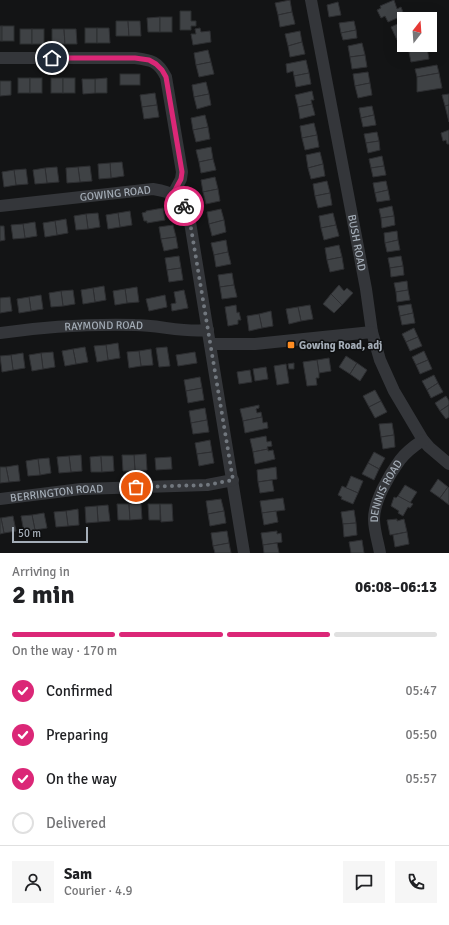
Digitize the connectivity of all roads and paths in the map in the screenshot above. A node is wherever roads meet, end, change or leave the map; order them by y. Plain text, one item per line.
1 (311, 0) edge
2 (0, 58) edge
3 (173, 194) junction
4 (0, 206) edge
5 (208, 330) junction
6 (372, 332) junction
7 (0, 333) edge
8 (210, 344) junction
9 (423, 440) junction
10 (449, 464) edge
11 (233, 480) junction
12 (0, 499) edge
13 (244, 553) edge
14 (380, 553) edge

1 - 6 street, BUSH ROAD
2 - 3 street
3 - 4 street, GOWING ROAD
3 - 5 street
5 - 7 street, RAYMOND ROAD
5 - 8 street
6 - 8 street
6 - 9 street, BUSH ROAD
8 - 11 street
9 - 10 street, BUSH ROAD
9 - 14 street, DENNIS ROAD
11 - 12 street, BERRINGTON ROAD
11 - 13 street

